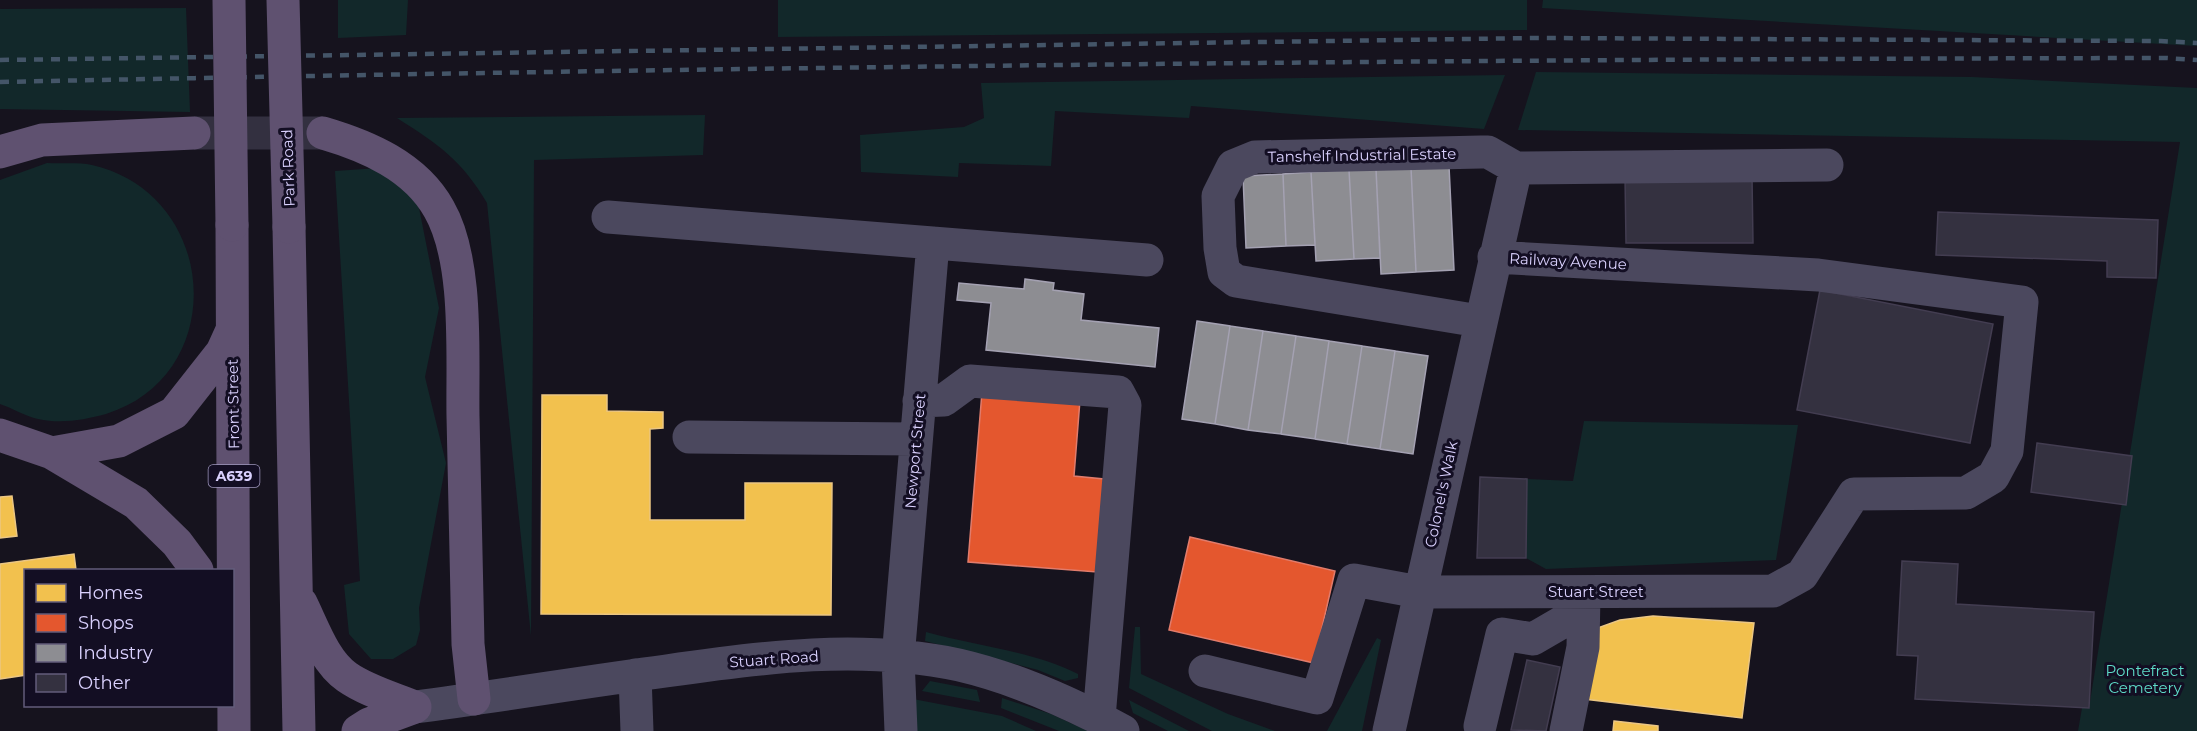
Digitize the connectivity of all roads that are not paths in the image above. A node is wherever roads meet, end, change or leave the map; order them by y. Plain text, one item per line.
1 (229, 0) edge
2 (283, 0) edge
3 (194, 133) tunnel mouth
4 (323, 133) tunnel mouth
5 (0, 152) edge
6 (1827, 165) dead end
7 (1516, 168) junction
8 (609, 217) dead end
9 (933, 243) junction
10 (1494, 257) junction
11 (1147, 260) dead end
12 (1479, 321) junction
13 (232, 330) junction
14 (919, 400) junction
15 (0, 435) edge
16 (688, 437) dead end
17 (916, 439) junction
18 (52, 453) junction
19 (196, 569) edge
20 (234, 569) edge
21 (1773, 591) joint
22 (1419, 592) junction
23 (297, 596) junction
24 (1584, 600) junction
25 (234, 619) edge
26 (898, 658) junction
27 (1205, 671) dead end
28 (634, 675) junction
29 (474, 699) junction
30 (416, 707) junction
31 (1111, 725) edge
32 (1480, 726) dead end
33 (234, 731) edge
34 (299, 731) edge
35 (358, 731) edge
36 (637, 731) edge
37 (901, 731) edge
38 (1389, 731) edge
39 (1566, 731) edge

1 - 13 main road, A639, bridge
2 - 23 main road, Park Road, bridge
3 - 5 main road
4 - 29 main road
6 - 7 street
7 - 10 street
7 - 12 street, Tanshelf Industrial Estate
8 - 9 street
9 - 11 street
9 - 14 street, Newport Street
10 - 12 street, Colonel's Walk
10 - 21 street, Railway Avenue
12 - 22 street, Colonel's Walk
13 - 18 main road
13 - 20 main road, Front Street / A639
14 - 17 street, Newport Street
14 - 31 street
15 - 18 main road
16 - 17 street
17 - 26 street, Newport Street
18 - 19 main road
21 - 24 street, Stuart Street
22 - 24 street, Stuart Street
22 - 27 street, Stuart Street
22 - 38 street, Colonel's Walk
23 - 30 main road
23 - 34 main road
24 - 32 street
24 - 39 street
25 - 33 main road, Front Street / A639
26 - 28 street, Stuart Road
26 - 31 street, Stuart Road
26 - 37 street, Newport Street
28 - 29 street, Stuart Road
28 - 36 street
29 - 30 street, Stuart Road
30 - 35 main road

